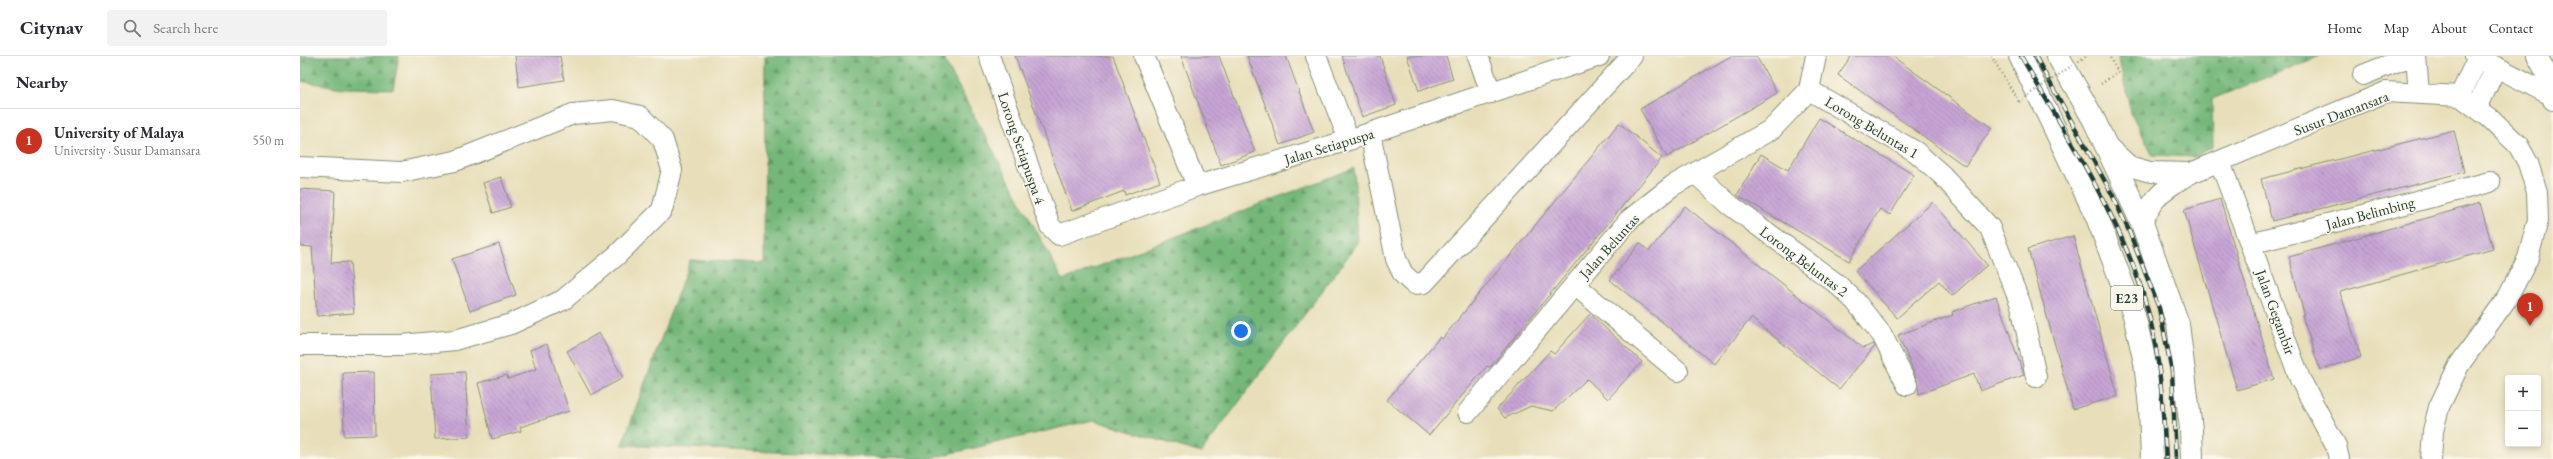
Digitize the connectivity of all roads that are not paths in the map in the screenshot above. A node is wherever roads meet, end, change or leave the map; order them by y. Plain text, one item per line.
1 (989, 56) edge
2 (1144, 56) edge
3 (1316, 56) edge
4 (1478, 56) edge
5 (1599, 56) edge
6 (1632, 56) edge
7 (1816, 56) edge
8 (2015, 56) edge
9 (2058, 56) edge
10 (2411, 56) edge
11 (2416, 56) edge
12 (2537, 56) edge
13 (2476, 57) edge
14 (2024, 65) edge
15 (2371, 67) edge
16 (2496, 67) junction
17 (1809, 90) junction
18 (1491, 93) junction
19 (2419, 94) junction
20 (2460, 96) junction
21 (2553, 96) edge
22 (2553, 100) edge
23 (2477, 108) junction
24 (1370, 133) junction
25 (1350, 140) junction
26 (2108, 147) junction
27 (2220, 162) junction
28 (300, 167) edge
29 (1695, 173) junction
30 (2191, 173) junction
31 (2490, 182) dead end
32 (1197, 186) junction
33 (2142, 223) junction
34 (1059, 235) joint
35 (2250, 244) junction
36 (1575, 285) junction
37 (300, 345) edge
38 (1678, 371) dead end
39 (2036, 377) dead end
40 (1906, 385) dead end
41 (1468, 412) dead end
42 (2152, 459) edge
43 (2192, 459) edge
44 (2339, 459) edge
45 (2431, 459) edge

1 - 34 street, Lorong Setiapuspa 4
2 - 32 street
3 - 25 street
4 - 18 street
5 - 18 street, Jalan Setiapuspa
6 - 24 street
7 - 17 street
8 - 14 street
9 - 26 highway, E23
10 - 15 street
11 - 19 street
12 - 21 street
13 - 16 street
13 - 20 street
14 - 42 highway, E23
16 - 21 street
16 - 23 street
17 - 29 street, Jalan Beluntas
17 - 39 street, Lorong Beluntas 1
18 - 24 street, Jalan Setiapuspa
19 - 20 street, Susur Damansara
19 - 27 street, Susur Damansara
20 - 23 street
21 - 22 street
23 - 45 street
24 - 25 street, Jalan Setiapuspa
25 - 32 street, Jalan Setiapuspa
26 - 30 street, Susur Damansara
26 - 33 highway, E23
27 - 30 street, Susur Damansara
27 - 35 street, Jalan Gegambir
28 - 37 street
29 - 36 street, Jalan Beluntas
29 - 40 street, Lorong Beluntas 2
30 - 33 street, Susur Damansara
31 - 35 street, Jalan Belimbing
32 - 34 street, Jalan Setiapuspa
33 - 43 highway, E23
35 - 44 street, Jalan Gegambir
36 - 38 street
36 - 41 street, Jalan Beluntas

